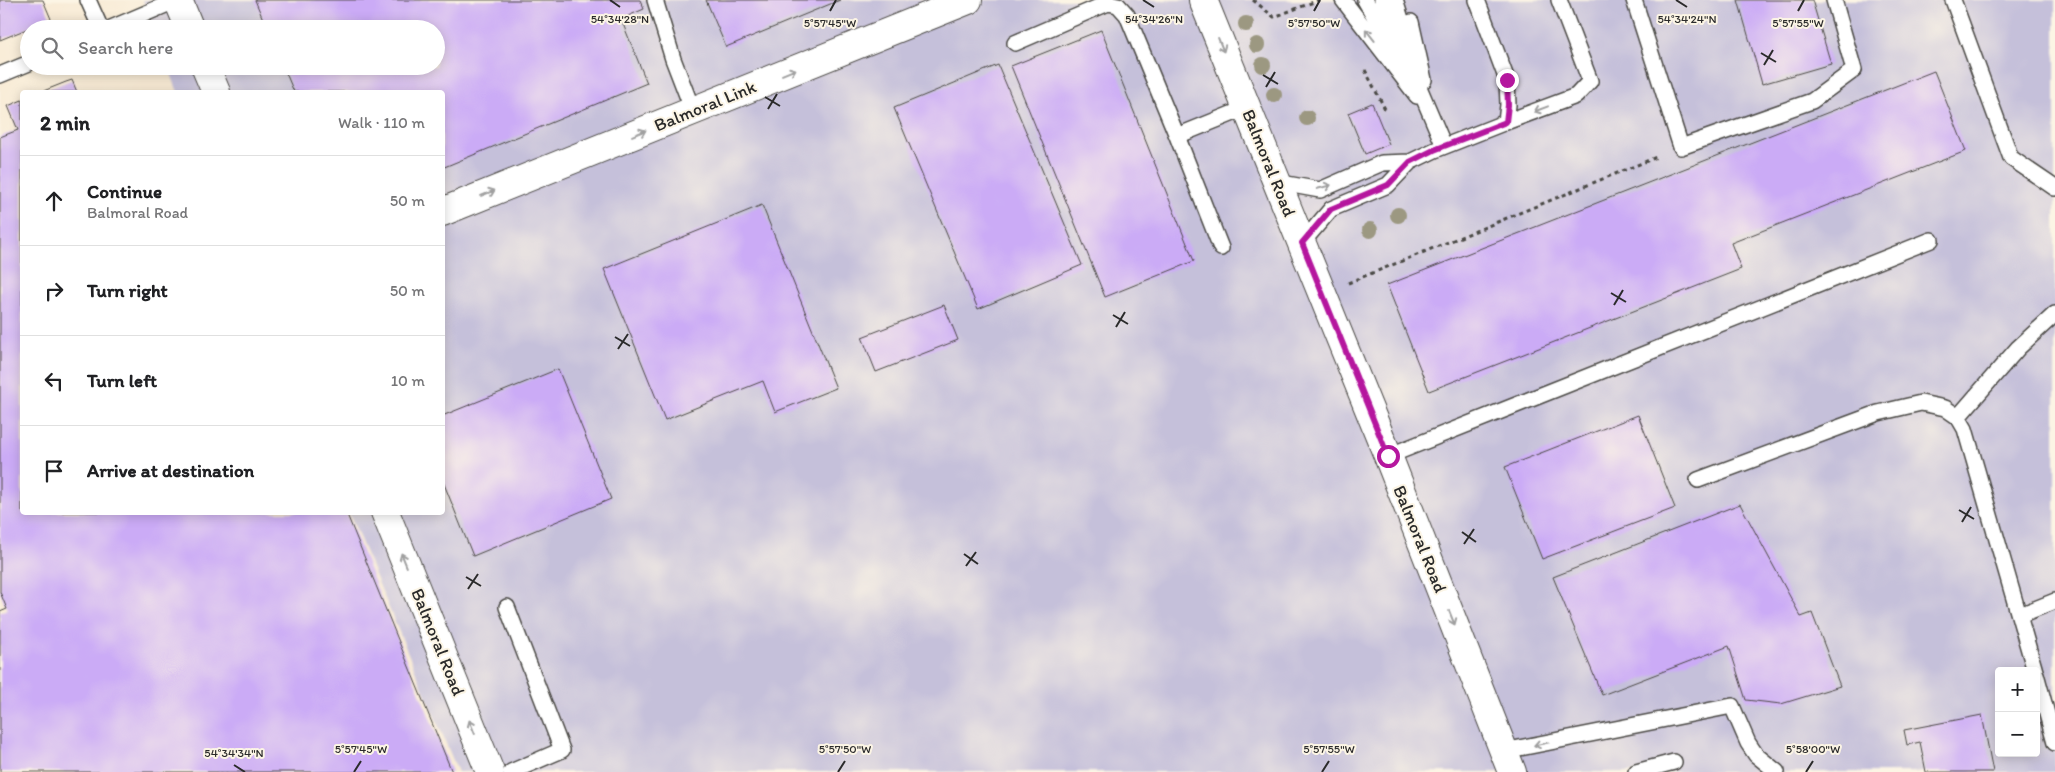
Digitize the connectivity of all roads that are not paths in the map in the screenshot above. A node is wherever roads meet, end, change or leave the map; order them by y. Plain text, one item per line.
1 (88, 0) edge
2 (177, 0) edge
3 (655, 0) edge
4 (968, 0) edge
5 (1203, 0) edge
6 (1343, 0) edge
7 (1365, 0) edge
8 (1382, 0) edge
9 (1395, 0) edge
10 (1406, 0) edge
11 (1477, 0) edge
12 (1559, 0) edge
13 (1634, 0) edge
14 (1834, 0) edge
15 (1953, 0) edge
16 (97, 20) edge
17 (130, 20) edge
18 (186, 20) edge
19 (1015, 44) dead end
20 (20, 67) edge
21 (0, 75) edge
22 (209, 75) edge
23 (215, 90) edge
24 (1246, 108) junction
25 (693, 111) junction
26 (1432, 115) junction
27 (1506, 122) junction
28 (1178, 136) junction
29 (1444, 146) junction
30 (1410, 162) junction
31 (1276, 182) junction
32 (2055, 188) edge
33 (445, 211) edge
34 (1931, 240) dead end
35 (1302, 243) junction
36 (1221, 248) dead end
37 (2055, 314) edge
38 (1958, 417) junction
39 (1388, 456) junction
40 (1698, 480) dead end
41 (386, 515) edge
42 (2055, 601) edge
43 (507, 607) dead end
44 (2020, 615) junction
45 (2035, 667) edge
46 (2040, 687) edge
47 (2055, 743) edge
48 (1508, 762) edge
49 (1674, 762) dead end
50 (490, 772) edge
51 (511, 772) edge
52 (1636, 772) edge
53 (1777, 772) edge

1 - 16 lane
2 - 17 lane
2 - 18 street
3 - 25 lane
25 -> 4 street, Balmoral Link
5 -> 24 street, Balmoral Road
26 -> 6 lane
7 - 26 lane
8 - 26 lane
9 - 26 lane
10 - 26 lane
11 - 27 lane
12 -> 27 lane
13 - 14 lane
15 - 32 lane
19 - 28 lane
20 - 21 lane
22 - 23 street
24 - 28 lane
24 - 31 street, Balmoral Road
33 -> 25 street, Balmoral Link
26 - 29 lane
27 - 29 lane
28 - 36 lane
29 - 30 lane
31 -> 30 lane
30 - 35 lane
31 - 35 street, Balmoral Road
34 - 39 lane
35 - 39 street, Balmoral Road
37 - 38 lane
38 - 40 lane
38 - 44 lane
39 -> 48 street, Balmoral Road
50 -> 41 street, Balmoral Road
42 - 44 lane
43 - 51 lane
44 - 45 lane
46 - 47 lane
53 -> 48 lane
49 - 52 lane

